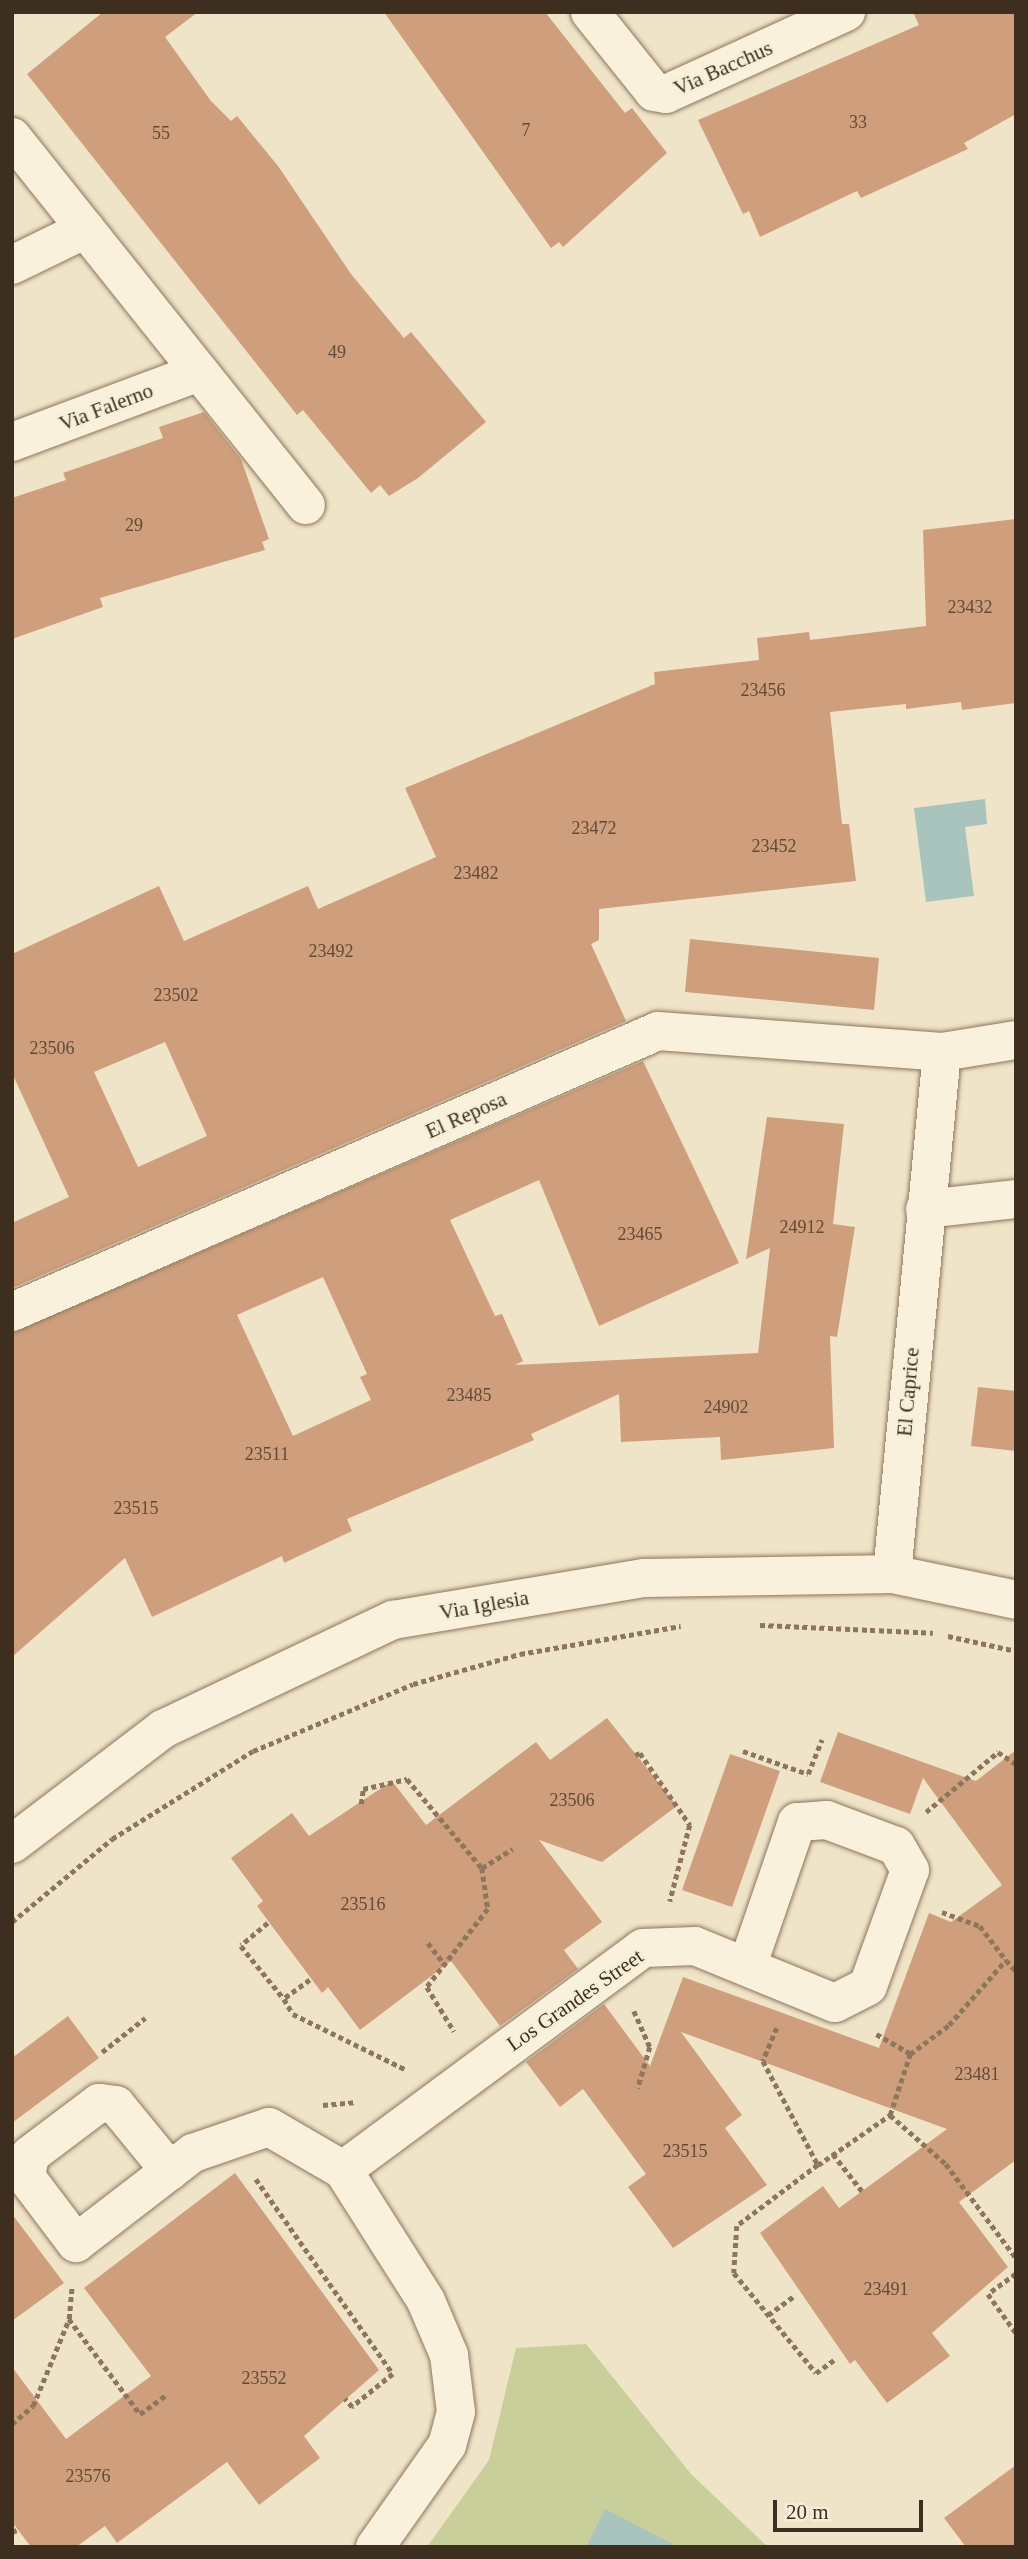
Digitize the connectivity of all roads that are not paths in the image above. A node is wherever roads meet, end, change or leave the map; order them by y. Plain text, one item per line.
1 (590, 12) edge
2 (846, 12) edge
3 (12, 137) edge
4 (86, 229) junction
5 (12, 265) edge
6 (199, 372) junction
7 (12, 442) edge
8 (306, 505) dead end
9 (1016, 1040) edge
10 (942, 1052) junction
11 (1016, 1199) edge
12 (925, 1209) junction
13 (12, 1312) edge
14 (892, 1574) junction
15 (1016, 1600) edge
16 (12, 1844) edge
17 (748, 1964) junction
18 (342, 2170) junction
19 (170, 2171) junction
20 (375, 2547) edge

1 - 2 street, Via Bacchus
3 - 4 street
4 - 5 street
4 - 6 street
6 - 7 street, Via Falerno
6 - 8 street
9 - 10 street, El Reposa
10 - 12 street
10 - 13 street, El Reposa
11 - 12 street
12 - 14 street, El Caprice
14 - 15 street, Via Iglesia
14 - 16 street, Via Iglesia
17 - 17 street, Los Grandes Street
17 - 18 street, Los Grandes Street
18 - 19 street
18 - 20 street
19 - 19 street

